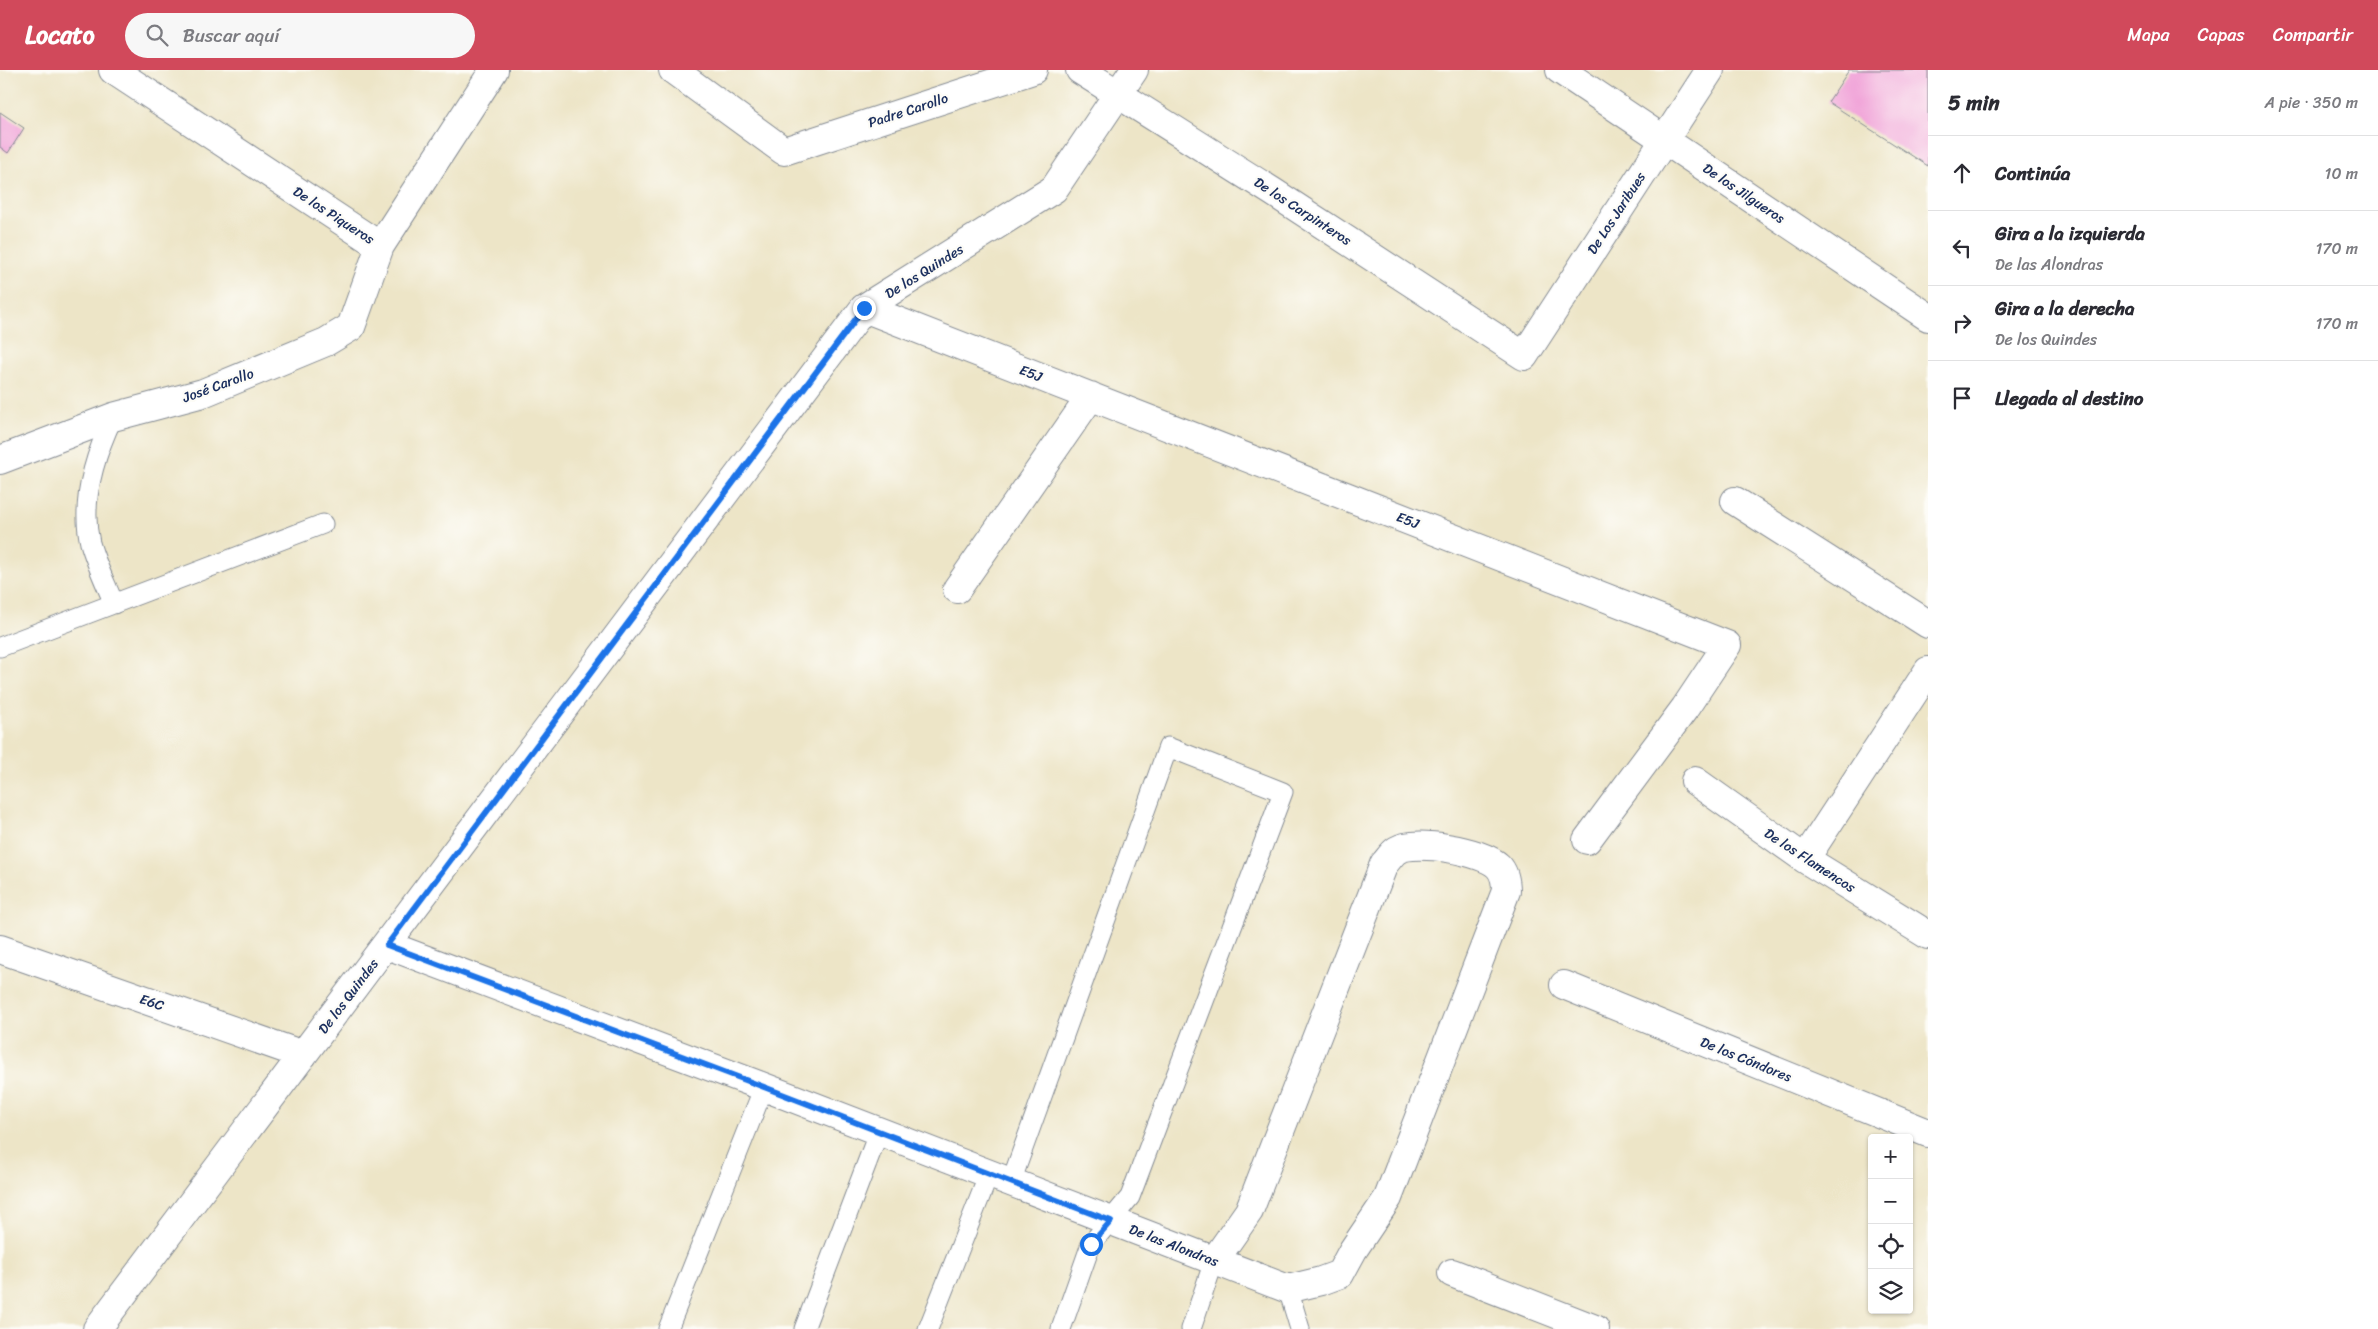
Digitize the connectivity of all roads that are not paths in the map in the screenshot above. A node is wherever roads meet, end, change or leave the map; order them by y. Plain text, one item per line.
1 (113, 70) edge
2 (494, 70) edge
3 (673, 70) edge
4 (1033, 70) edge
5 (1080, 70) edge
6 (1134, 70) edge
7 (1560, 70) edge
8 (1710, 70) edge
9 (1118, 95) junction
10 (1664, 140) junction
11 (380, 246) junction
12 (864, 308) junction
13 (1928, 317) edge
14 (1524, 356) joint
15 (1091, 396) junction
16 (113, 417) junction
17 (0, 460) edge
18 (1736, 501) dead end
19 (323, 524) dead end
20 (957, 589) dead end
21 (114, 604) junction
22 (1928, 624) edge
23 (0, 647) edge
24 (1928, 671) edge
25 (1695, 780) dead end
26 (1587, 840) dead end
27 (1805, 858) junction
28 (1928, 935) edge
29 (387, 945) junction
30 (0, 949) edge
31 (1564, 985) dead end
32 (304, 1055) junction
33 (764, 1087) junction
34 (879, 1131) junction
35 (1928, 1133) edge
36 (1000, 1178) junction
37 (1111, 1221) junction
38 (1214, 1261) junction
39 (1452, 1273) dead end
40 (1288, 1289) junction
41 (97, 1329) edge
42 (668, 1329) edge
43 (804, 1329) edge
44 (928, 1329) edge
45 (1061, 1329) edge
46 (1191, 1329) edge
47 (1300, 1329) edge
48 (1595, 1329) edge

1 - 11 street, De los Piqueros
2 - 11 street, De los Piqueros
3 - 4 street, Padre Carollo
5 - 9 street, De los Carpinteros
6 - 9 street
7 - 10 street, De los Jilgueros
8 - 10 street, De Los Jaribues
9 - 12 street, De los Quindes
9 - 14 street, De los Carpinteros
10 - 13 street, De los Jilgueros
10 - 14 street, De Los Jaribues
11 - 16 street, José Carollo
12 - 15 street, E5J
12 - 29 street, De los Quindes
15 - 20 street
15 - 26 street, E5J
16 - 17 street, José Carollo
16 - 21 lane
18 - 22 street
19 - 21 lane
21 - 23 lane
24 - 27 street
25 - 27 street, De los Flamencos
27 - 28 street, De los Flamencos
29 - 32 street, De los Quindes
29 - 33 street, De las Alondras
30 - 32 street, E6C
31 - 35 street, De los Cóndores
32 - 41 street, De los Quindes
33 - 34 street, De las Alondras
33 - 42 lane
34 - 36 street, De las Alondras
34 - 43 lane
36 - 37 street, De las Alondras
36 - 37 lane
36 - 44 lane
37 - 38 street, De las Alondras
37 - 45 lane
38 - 40 street, De las Alondras
38 - 40 street
38 - 46 lane
39 - 48 street
40 - 47 lane

